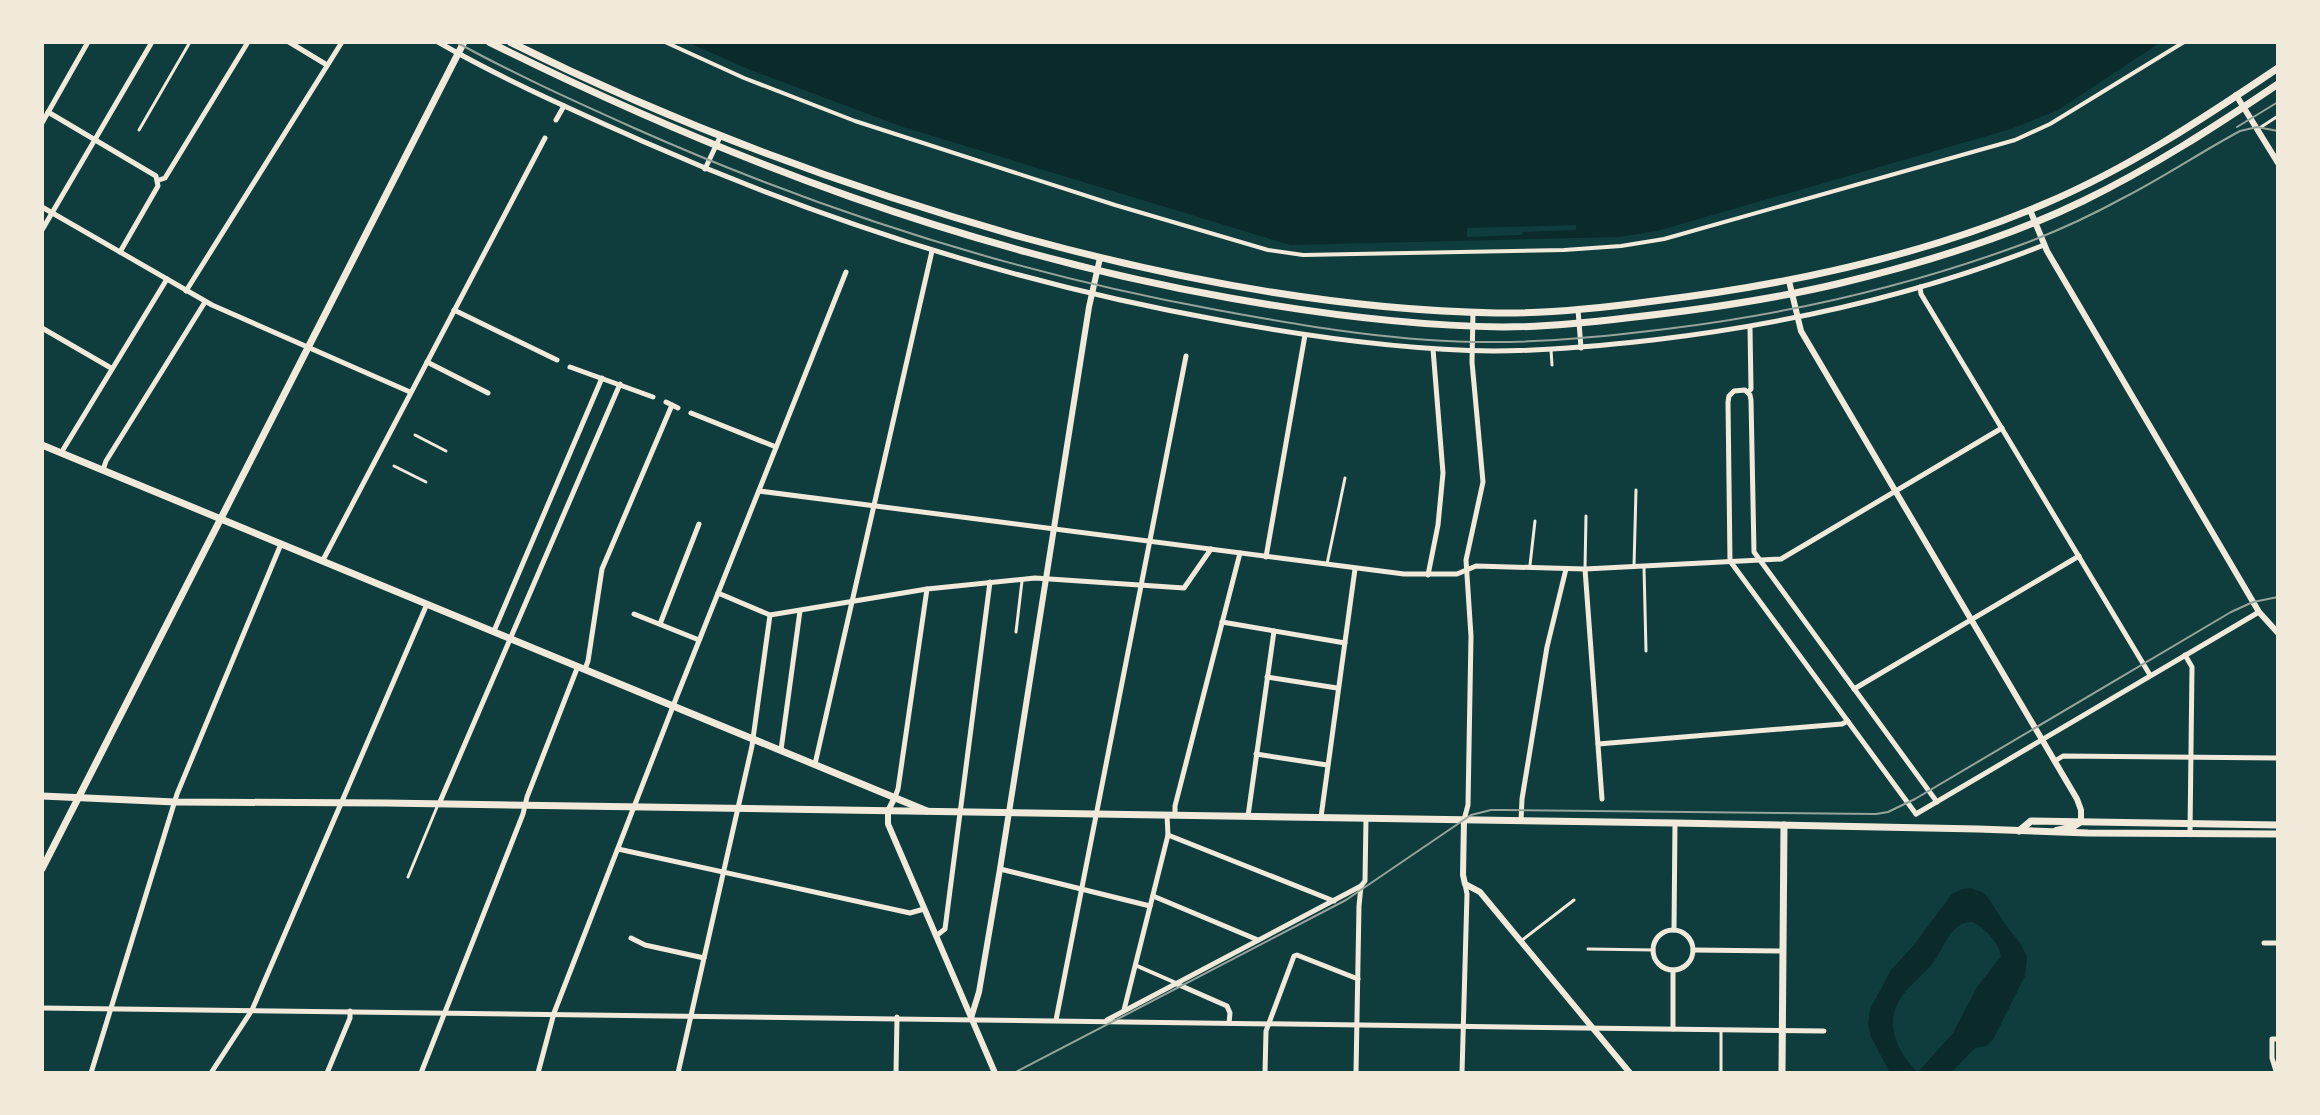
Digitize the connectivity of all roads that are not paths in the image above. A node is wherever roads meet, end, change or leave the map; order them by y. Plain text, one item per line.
1 (88, 42) edge
2 (152, 42) edge
3 (190, 42) edge
4 (248, 42) edge
5 (289, 42) edge
6 (342, 42) edge
7 (438, 42) edge
8 (464, 42) edge
9 (489, 42) edge
10 (510, 42) edge
11 (665, 42) edge
12 (2184, 42) edge
13 (458, 54) junction
14 (327, 65) junction
15 (2278, 68) edge
16 (2278, 84) edge
17 (2236, 95) junction
18 (564, 106) junction
19 (2244, 107) junction
20 (48, 112) junction
21 (2278, 116) edge
22 (556, 120) dead end
23 (42, 123) edge
24 (2258, 129) junction
25 (139, 130) dead end
26 (720, 137) junction
27 (545, 138) dead end
28 (95, 140) junction
29 (715, 146) junction
30 (2278, 163) edge
31 (705, 169) junction
32 (159, 180) junction
33 (42, 207) edge
34 (2030, 210) junction
35 (52, 213) junction
36 (2035, 223) junction
37 (42, 230) edge
38 (2044, 245) junction
39 (932, 251) junction
40 (120, 252) junction
41 (1100, 258) junction
42 (1097, 271) junction
43 (846, 272) dead end
44 (167, 279) junction
45 (1789, 281) junction
46 (1920, 287) junction
47 (186, 291) junction
48 (1791, 294) junction
49 (1092, 295) junction
50 (205, 302) junction
51 (454, 310) junction
52 (1578, 310) junction
53 (1473, 312) junction
54 (1797, 319) junction
55 (1579, 323) junction
56 (1473, 325) junction
57 (42, 328) edge
58 (1750, 328) junction
59 (1305, 335) junction
60 (308, 347) junction
61 (1581, 348) junction
62 (1433, 349) junction
63 (1472, 350) junction
64 (1551, 350) junction
65 (1186, 356) dead end
66 (557, 360) dead end
67 (427, 362) junction
68 (1552, 365) dead end
69 (570, 367) dead end
70 (111, 368) junction
71 (602, 378) junction
72 (620, 384) junction
73 (410, 392) junction
74 (1748, 392) junction
75 (488, 393) dead end
76 (653, 397) dead end
77 (672, 405) dead end
78 (691, 413) dead end
79 (2002, 428) junction
80 (415, 435) dead end
81 (42, 445) edge
82 (776, 447) junction
83 (446, 451) dead end
84 (61, 453) junction
85 (394, 466) dead end
86 (103, 470) junction
87 (1345, 478) dead end
88 (426, 482) dead end
89 (1636, 490) dead end
90 (759, 491) junction
91 (1895, 491) junction
92 (874, 506) junction
93 (1586, 516) dead end
94 (221, 518) junction
95 (1535, 521) dead end
96 (699, 524) dead end
97 (1054, 529) junction
98 (1150, 541) junction
99 (282, 543) junction
100 (1211, 549) junction
101 (1240, 552) junction
102 (2079, 556) junction
103 (1266, 557) junction
104 (323, 560) junction
105 (1759, 560) junction
106 (1730, 561) junction
107 (1327, 565) junction
108 (1634, 566) junction
109 (1644, 566) junction
110 (1529, 567) junction
111 (1356, 569) junction
112 (1467, 569) junction
113 (1566, 569) junction
114 (1585, 569) junction
115 (1428, 575) junction
116 (1046, 578) junction
117 (1023, 579) junction
118 (990, 582) junction
119 (1142, 585) junction
120 (927, 589) junction
121 (718, 593) junction
122 (852, 602) junction
123 (427, 603) junction
124 (800, 611) junction
125 (2259, 612) junction
126 (634, 614) dead end
127 (770, 615) junction
128 (1971, 620) junction
129 (1222, 622) junction
130 (660, 624) junction
131 (494, 631) junction
132 (1274, 631) junction
133 (1016, 632) dead end
134 (2278, 633) edge
135 (511, 638) junction
136 (699, 640) junction
137 (1345, 643) junction
138 (1646, 651) dead end
139 (2185, 655) junction
140 (581, 667) junction
141 (2150, 675) junction
142 (1267, 677) junction
143 (1337, 688) junction
144 (1854, 689) junction
145 (673, 705) junction
146 (1848, 721) junction
147 (752, 738) junction
148 (2042, 739) junction
149 (1598, 744) junction
150 (781, 750) junction
151 (1256, 754) junction
152 (2191, 757) junction
153 (2278, 758) edge
154 (2055, 761) junction
155 (815, 764) junction
156 (1327, 765) junction
157 (42, 796) edge
158 (78, 797) junction
159 (895, 797) junction
160 (1602, 799) dead end
161 (175, 802) junction
162 (341, 802) junction
163 (1937, 802) junction
164 (439, 804) junction
165 (525, 805) junction
166 (634, 807) junction
167 (738, 808) junction
168 (888, 811) junction
169 (929, 812) junction
170 (961, 812) junction
171 (1009, 813) junction
172 (1096, 814) junction
173 (1916, 814) junction
174 (1171, 815) junction
175 (1248, 816) junction
176 (1321, 817) junction
177 (1366, 818) junction
178 (1464, 820) junction
179 (1521, 821) junction
180 (2081, 822) junction
181 (1675, 823) junction
182 (1784, 825) junction
183 (2278, 825) edge
184 (1916, 828) junction
185 (2190, 828) junction
186 (2019, 831) junction
187 (2049, 832) junction
188 (2278, 834) edge
189 (1168, 835) junction
190 (618, 849) junction
191 (42, 869) edge
192 (1000, 869) junction
193 (724, 872) junction
194 (408, 877) dead end
195 (1465, 884) junction
196 (1361, 886) junction
197 (1081, 889) junction
198 (1152, 896) junction
199 (1574, 900) dead end
200 (1334, 901) junction
201 (1150, 906) junction
202 (924, 909) junction
203 (1674, 930) junction
204 (936, 936) junction
205 (631, 938) dead end
206 (1259, 941) junction
207 (1521, 941) junction
208 (2264, 943) dead end
209 (2278, 943) edge
210 (1588, 949) dead end
211 (1654, 950) junction
212 (1693, 950) junction
213 (1783, 951) junction
214 (704, 958) junction
215 (1135, 965) junction
216 (1673, 970) junction
217 (1358, 979) junction
218 (1176, 983) junction
219 (42, 1008) edge
220 (111, 1008) junction
221 (252, 1010) junction
222 (350, 1011) junction
223 (1124, 1011) junction
224 (445, 1012) junction
225 (554, 1013) junction
226 (692, 1015) junction
227 (897, 1017) junction
228 (971, 1018) junction
229 (1056, 1020) junction
230 (1106, 1020) junction
231 (1229, 1023) junction
232 (1269, 1023) junction
233 (1357, 1025) junction
234 (1464, 1027) junction
235 (1593, 1028) junction
236 (1673, 1029) junction
237 (1721, 1030) junction
238 (1783, 1030) junction
239 (1824, 1031) dead end
240 (2275, 1039) edge
241 (2276, 1071) edge
242 (91, 1073) edge
243 (211, 1073) edge
244 (327, 1073) edge
245 (421, 1073) edge
246 (538, 1073) edge
247 (678, 1073) edge
248 (896, 1073) edge
249 (995, 1073) edge
250 (1265, 1073) edge
251 (1356, 1073) edge
252 (1462, 1073) edge
253 (1630, 1073) edge
254 (1721, 1073) edge
255 (1782, 1073) edge

1 - 20 street
2 - 28 street
3 - 25 lane
4 - 32 street
5 - 14 street
6 - 14 street
7 - 13 street
8 - 13 main road
9 - 29 main road
10 - 26 main road
11 - 12 street
13 - 18 street
13 - 60 main road
14 - 47 street
15 - 17 main road
16 - 19 main road
17 - 19 street
17 - 34 main road
18 - 22 street
18 - 31 street
19 - 24 street
19 - 36 main road
20 - 23 street
20 - 28 street
21 - 24 lane
24 - 30 street
26 - 29 street
26 - 41 main road
27 - 51 street
28 - 32 street
28 - 35 street
29 - 31 street
29 - 42 main road
31 - 39 street
32 - 40 street
33 - 35 street
34 - 36 street
34 - 45 main road
35 - 37 street
35 - 40 street
36 - 38 street
36 - 48 main road
38 - 46 street
38 - 125 street
39 - 49 street
39 - 92 street
40 - 44 street
41 - 42 street
41 - 53 main road
42 - 49 street
42 - 56 main road
43 - 82 street
44 - 47 street
44 - 70 street
45 - 48 street
45 - 52 main road
46 - 54 street
46 - 79 street
47 - 50 street
48 - 54 street
48 - 55 main road
49 - 59 street
49 - 97 street
50 - 60 street
50 - 86 street
51 - 66 street
51 - 67 street
52 - 53 main road
52 - 55 street
53 - 56 street
54 - 58 street
54 - 91 street
55 - 56 main road
55 - 61 street
56 - 63 street
57 - 70 street
58 - 61 street
58 - 74 street
59 - 62 street
59 - 103 street
60 - 73 street
60 - 94 main road
61 - 64 street
62 - 63 street
62 - 115 street
63 - 64 street
63 - 112 street
64 - 68 lane
65 - 98 street
67 - 73 street
67 - 75 street
69 - 71 street
70 - 84 street
71 - 72 street
71 - 131 street
72 - 76 street
72 - 135 street
73 - 104 street
74 - 105 street
74 - 106 street
77 - 140 street
78 - 82 street
79 - 91 street
79 - 102 street
80 - 83 lane
81 - 84 main road
82 - 90 street
84 - 86 main road
85 - 88 lane
86 - 94 main road
87 - 107 lane
89 - 108 lane
90 - 92 street
90 - 121 street
91 - 105 street
91 - 128 street
92 - 97 street
92 - 122 street
93 - 114 lane
94 - 99 main road
94 - 158 main road
95 - 110 lane
96 - 130 street
97 - 98 street
97 - 116 street
98 - 100 street
98 - 119 street
99 - 104 main road
99 - 161 street
100 - 101 street
100 - 119 street
101 - 103 street
101 - 129 street
102 - 128 street
102 - 141 street
103 - 107 street
104 - 123 main road
105 - 106 street
105 - 144 street
106 - 109 street
106 - 146 street
107 - 111 street
108 - 109 street
108 - 114 street
109 - 138 lane
110 - 112 street
110 - 113 street
111 - 115 street
111 - 137 street
112 - 115 street
112 - 178 street
113 - 114 street
113 - 179 street
114 - 149 street
116 - 117 street
116 - 119 street
116 - 171 street
117 - 118 street
117 - 133 lane
118 - 120 street
118 - 170 street
119 - 172 street
120 - 122 street
120 - 159 street
121 - 127 street
121 - 136 street
122 - 124 street
122 - 155 street
123 - 131 main road
123 - 162 street
124 - 127 street
124 - 150 street
125 - 134 street
125 - 139 street
126 - 130 street
127 - 147 street
128 - 144 street
128 - 148 street
129 - 132 street
129 - 174 street
130 - 136 street
131 - 135 main road
132 - 137 street
132 - 142 street
135 - 140 main road
135 - 164 street
136 - 145 street
137 - 143 street
139 - 141 street
139 - 152 street
140 - 145 main road
140 - 165 street
141 - 148 street
142 - 143 street
142 - 151 street
143 - 156 street
144 - 163 street
145 - 147 main road
145 - 166 street
146 - 149 street
146 - 173 street
147 - 150 main road
147 - 167 street
148 - 154 street
148 - 163 street
149 - 160 street
150 - 155 main road
151 - 156 street
151 - 175 street
152 - 153 street
152 - 154 street
152 - 185 street
154 - 180 street
155 - 159 main road
156 - 176 street
157 - 158 main road
158 - 161 main road
158 - 191 main road
159 - 168 street
159 - 169 main road
161 - 162 main road
161 - 220 street
162 - 164 main road
162 - 221 street
163 - 173 street
164 - 165 main road
164 - 194 lane
165 - 166 main road
165 - 224 street
166 - 167 main road
166 - 190 street
167 - 168 main road
167 - 193 street
168 - 169 main road
168 - 202 street
169 - 170 main road
170 - 171 main road
170 - 204 street
171 - 172 main road
171 - 192 street
172 - 174 main road
172 - 197 street
173 - 184 street
174 - 175 main road
174 - 189 street
175 - 176 main road
176 - 177 main road
177 - 178 main road
177 - 196 street
178 - 179 main road
178 - 195 street
179 - 181 main road
180 - 185 main road
180 - 186 main road
180 - 187 street
181 - 182 main road
181 - 203 street
182 - 184 main road
182 - 213 main road
183 - 185 main road
184 - 186 main road
185 - 187 main road
185 - 188 main road
186 - 187 main road
189 - 198 street
189 - 200 street
190 - 193 street
190 - 225 street
192 - 197 street
192 - 228 street
193 - 202 street
193 - 214 street
195 - 207 street
195 - 234 street
196 - 200 street
196 - 217 street
197 - 201 street
197 - 229 street
198 - 201 street
198 - 206 street
199 - 207 lane
200 - 206 street
201 - 215 street
202 - 204 street
203 - 211 street
203 - 212 street
204 - 228 street
205 - 214 street
206 - 218 street
207 - 235 street
208 - 209 street
210 - 211 lane
211 - 216 street
212 - 213 street
212 - 216 street
213 - 238 main road
214 - 226 street
215 - 218 street
215 - 223 street
216 - 236 street
217 - 232 street
217 - 233 street
218 - 223 street
218 - 231 street
219 - 220 street
220 - 221 street
220 - 242 street
221 - 222 street
221 - 243 street
222 - 224 street
222 - 244 street
223 - 230 street
224 - 225 street
224 - 245 street
225 - 226 street
225 - 246 street
226 - 227 street
226 - 247 street
227 - 228 street
227 - 248 street
228 - 229 street
228 - 249 street
229 - 230 street
230 - 231 street
231 - 232 street
232 - 233 street
232 - 250 street
233 - 234 street
233 - 251 street
234 - 235 street
234 - 252 street
235 - 236 street
235 - 253 street
236 - 237 street
237 - 238 street
237 - 254 lane
238 - 239 street
238 - 255 main road
240 - 241 street

